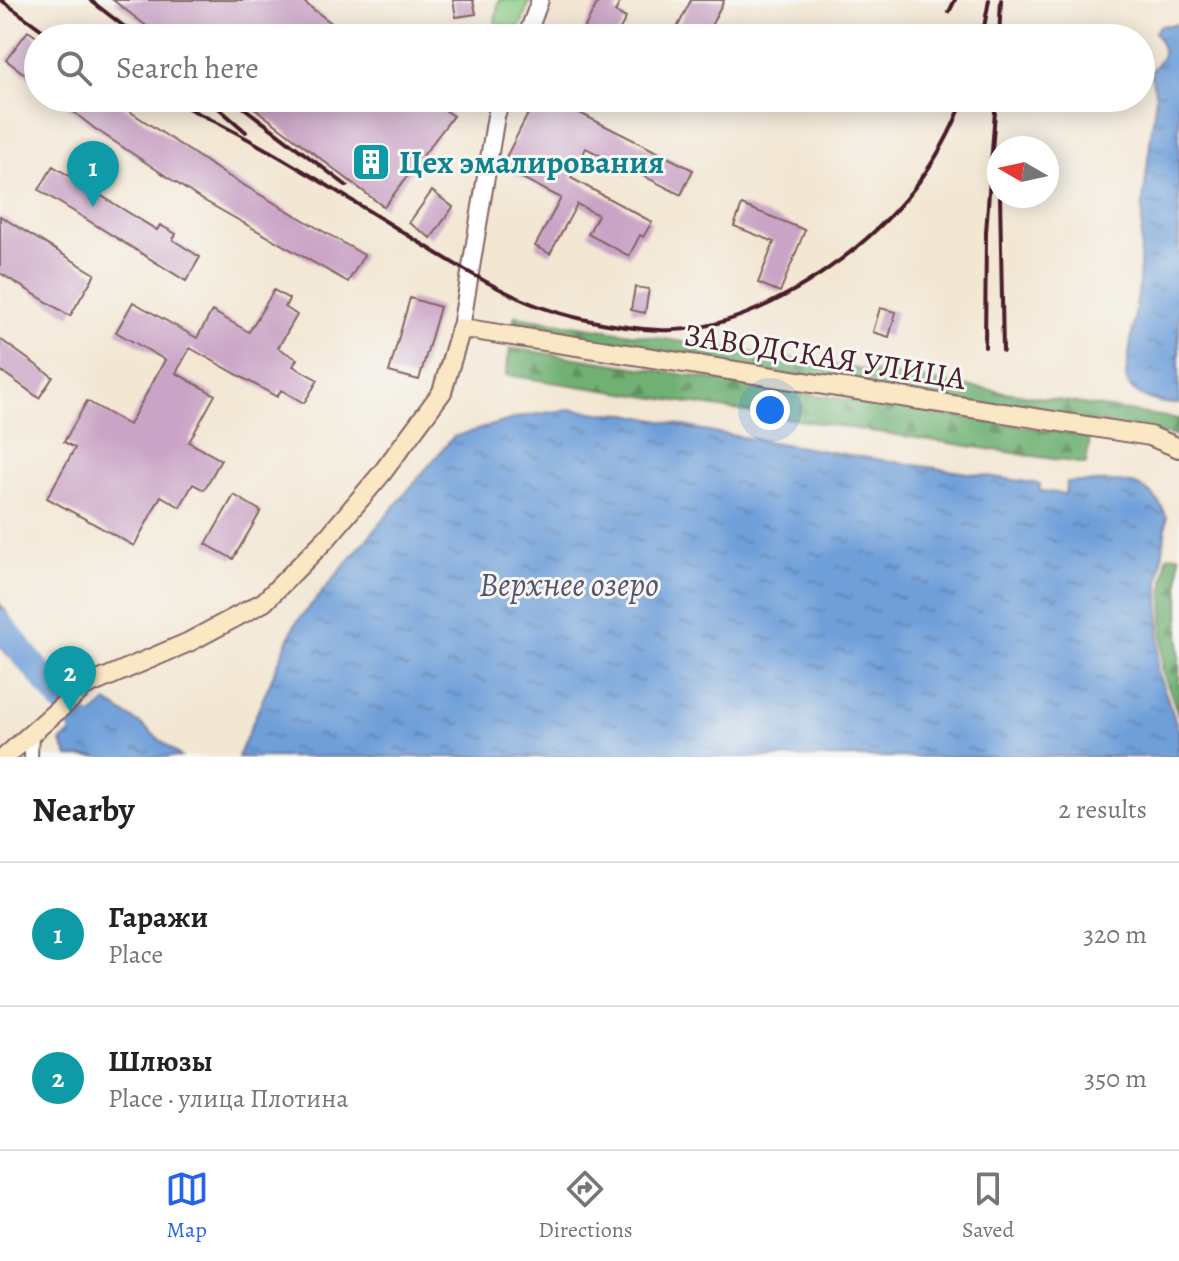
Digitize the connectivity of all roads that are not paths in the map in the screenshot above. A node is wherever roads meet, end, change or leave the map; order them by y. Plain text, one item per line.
1 (540, 0) edge
2 (531, 24) edge
3 (497, 112) edge
4 (461, 328) junction
5 (1179, 448) edge
6 (39, 725) junction
7 (5, 757) edge
8 (31, 757) edge

1 - 2 street
3 - 4 street
4 - 5 main road, ЗАВОДСКАЯ УЛИЦА
4 - 6 main road
6 - 7 main road
6 - 8 street

